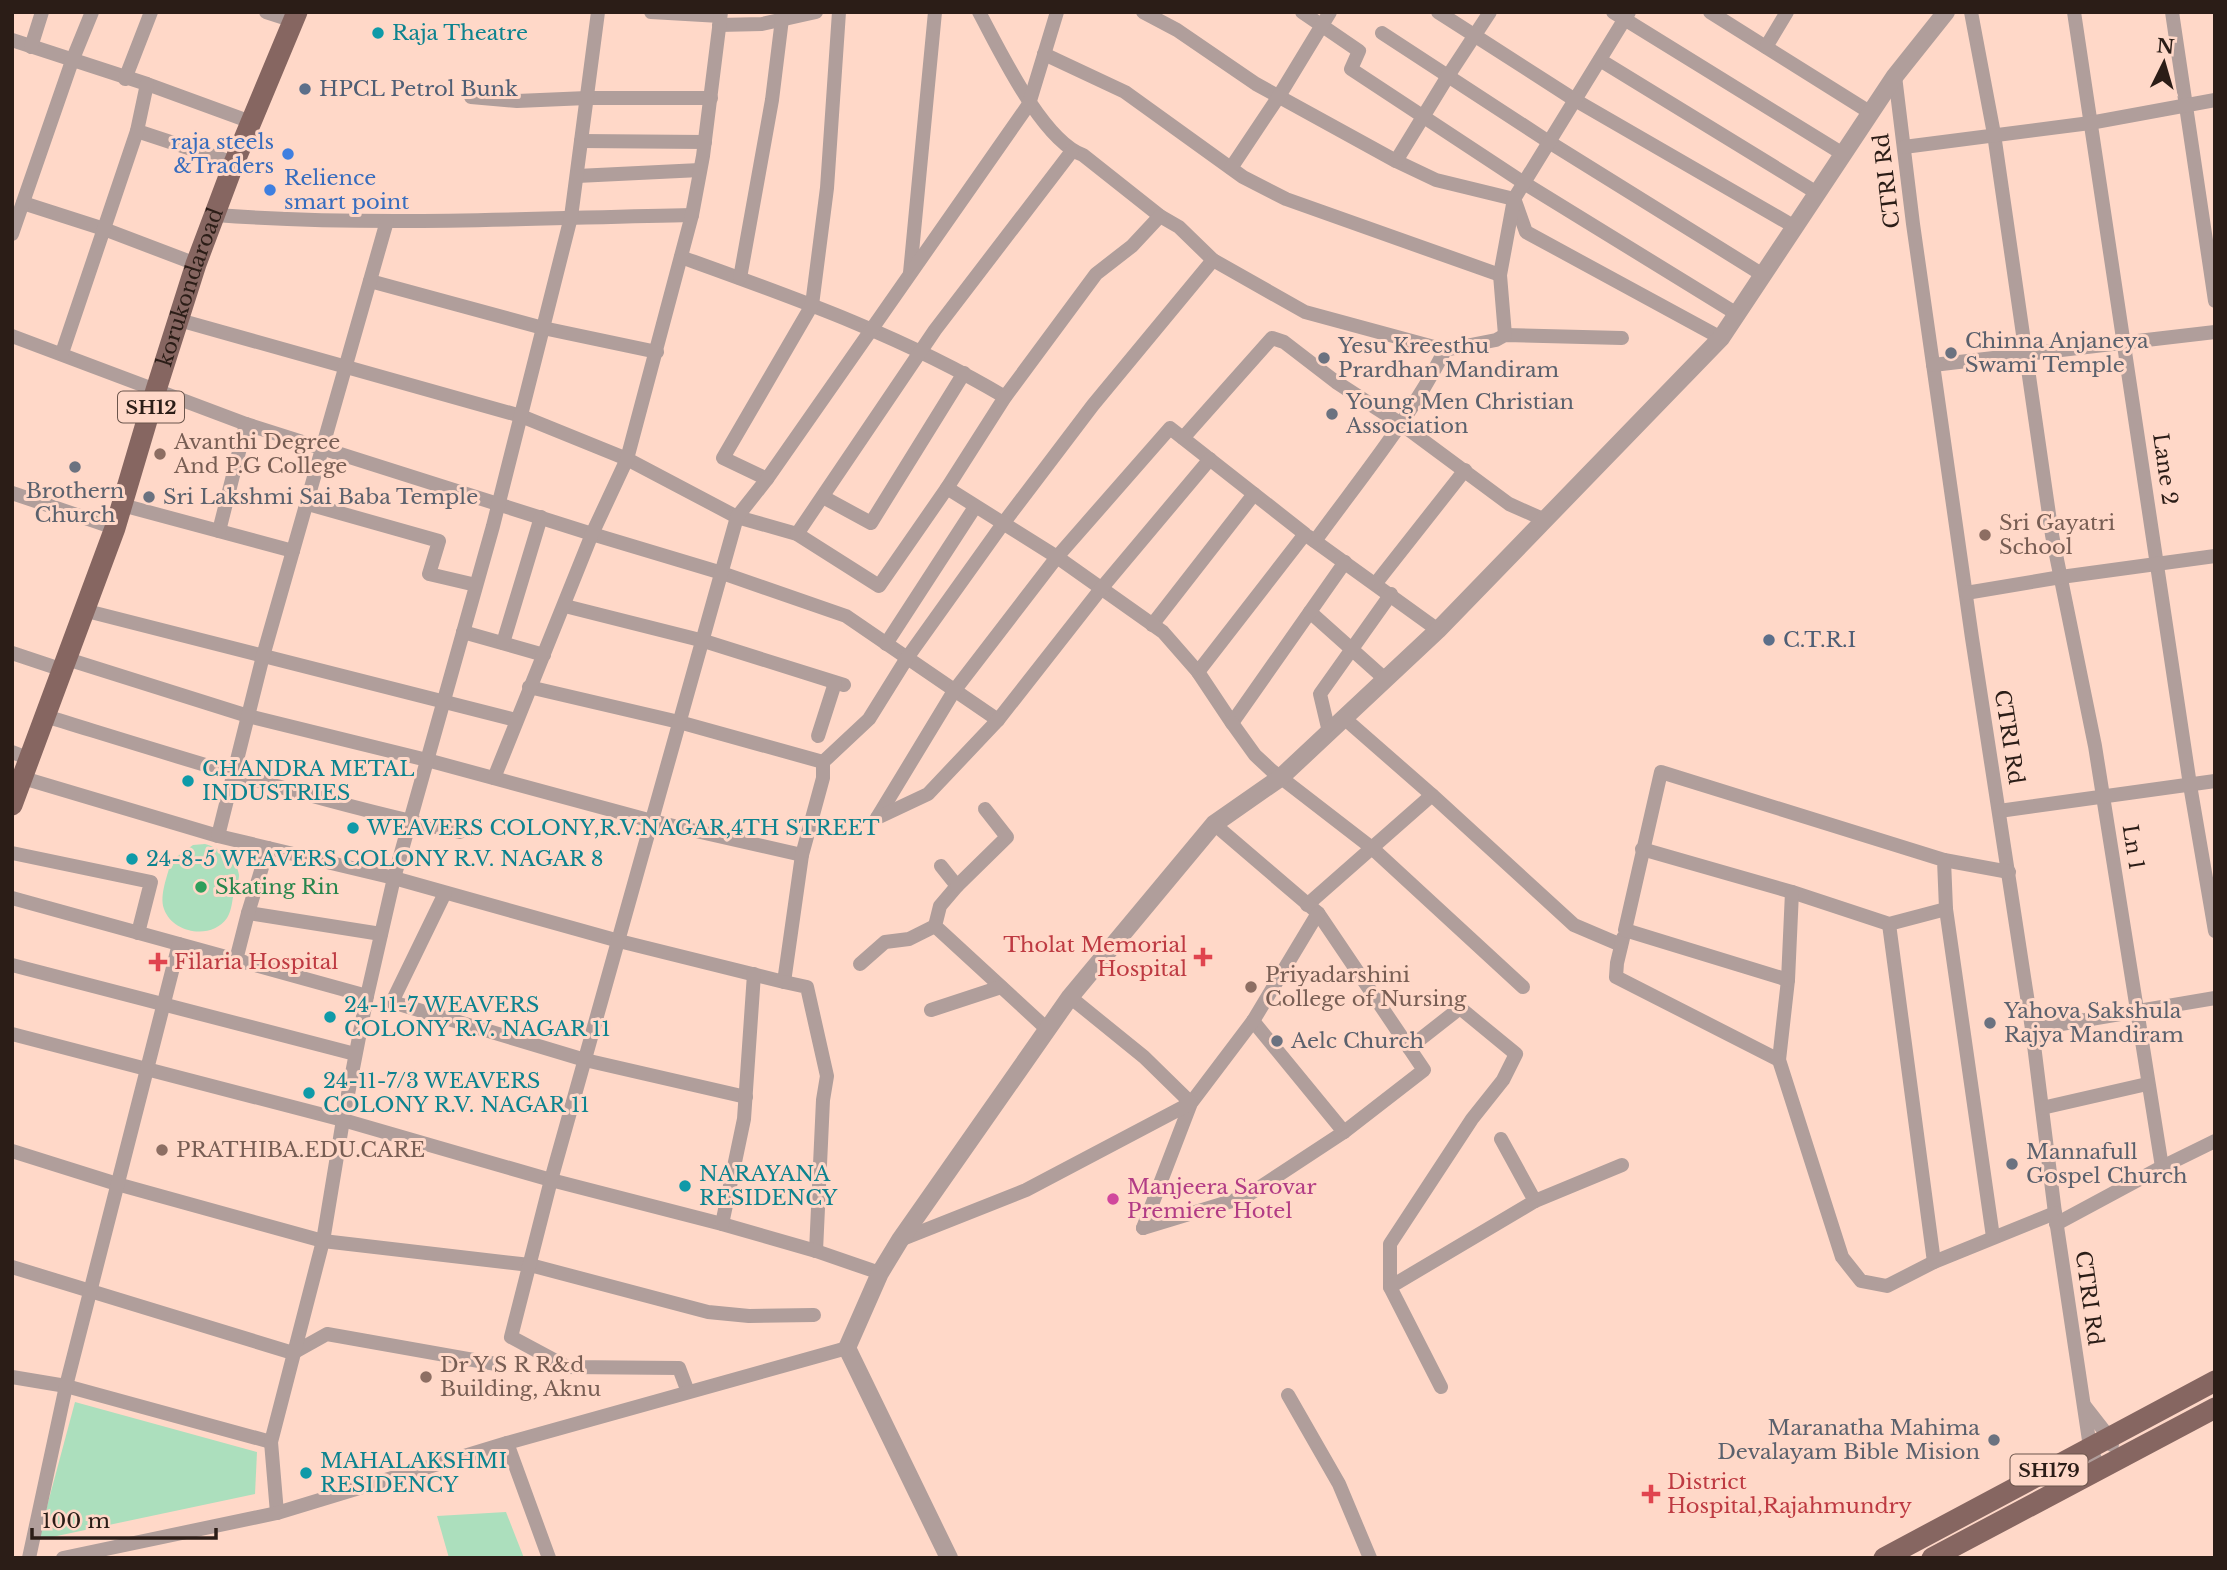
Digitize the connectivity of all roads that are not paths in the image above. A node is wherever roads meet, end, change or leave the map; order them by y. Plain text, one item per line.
1 (41, 12) edge
2 (92, 12) edge
3 (150, 12) edge
4 (266, 12) edge
5 (598, 12) edge
6 (651, 12) edge
7 (816, 12) edge
8 (839, 12) edge
9 (935, 12) edge
10 (979, 12) edge
11 (1057, 12) edge
12 (1143, 12) edge
13 (1302, 12) edge
14 (1438, 12) edge
15 (1490, 12) edge
16 (1710, 12) edge
17 (1787, 12) edge
18 (1946, 12) edge
19 (1971, 12) edge
20 (2074, 12) edge
21 (2172, 12) edge
22 (1622, 15) edge
23 (296, 17) edge
24 (720, 18) edge
25 (1326, 18) edge
26 (782, 19) junction
27 (1382, 33) dead end
28 (1474, 35) junction
29 (12, 40) edge
30 (30, 47) junction
31 (1766, 47) junction
32 (1044, 54) junction
33 (1600, 60) junction
34 (72, 61) junction
35 (1447, 76) junction
36 (1895, 76) junction
37 (125, 79) junction
38 (147, 84) junction
39 (1278, 96) junction
40 (471, 97) dead end
41 (587, 98) junction
42 (710, 98) junction
43 (1575, 100) junction
44 (2215, 100) edge
45 (1029, 104) junction
46 (2184, 106) junction
47 (1871, 113) junction
48 (1423, 117) junction
49 (251, 122) junction
50 (2090, 123) junction
51 (137, 131) junction
52 (1994, 134) junction
53 (581, 141) junction
54 (705, 142) junction
55 (1549, 142) junction
56 (1904, 147) junction
57 (1072, 151) junction
58 (1843, 154) junction
59 (1396, 160) junction
60 (234, 163) junction
61 (1231, 169) junction
62 (700, 170) junction
63 (577, 176) junction
64 (1524, 183) junction
65 (1817, 193) junction
66 (1514, 199) junction
67 (23, 203) junction
68 (216, 215) junction
69 (692, 215) junction
70 (1160, 216) junction
71 (572, 217) junction
72 (387, 221) junction
73 (1795, 227) junction
74 (104, 229) junction
75 (12, 234) edge
76 (681, 257) junction
77 (1213, 260) junction
78 (196, 264) junction
79 (910, 274) junction
80 (1500, 275) junction
81 (1763, 275) junction
82 (740, 278) junction
83 (370, 281) junction
84 (2215, 301) edge
85 (813, 305) junction
86 (1737, 314) junction
87 (179, 320) junction
88 (542, 328) junction
89 (872, 329) junction
90 (2215, 332) edge
91 (1505, 335) junction
92 (12, 336) edge
93 (1622, 338) dead end
94 (1721, 338) junction
95 (2125, 342) junction
96 (1444, 350) junction
97 (657, 352) junction
98 (920, 352) junction
99 (62, 353) junction
100 (2028, 354) junction
101 (1933, 365) junction
102 (345, 367) junction
103 (964, 373) junction
104 (156, 390) junction
105 (1004, 397) junction
106 (521, 416) junction
107 (246, 424) junction
108 (1401, 424) junction
109 (1183, 438) junction
110 (324, 448) junction
111 (626, 459) junction
112 (1210, 459) junction
113 (1465, 470) junction
114 (767, 479) junction
115 (947, 488) junction
116 (12, 494) edge
117 (1254, 494) junction
118 (822, 497) junction
119 (308, 504) junction
120 (499, 504) junction
121 (122, 505) junction
122 (975, 507) junction
123 (541, 517) junction
124 (737, 517) junction
125 (1545, 520) junction
126 (1002, 525) junction
127 (115, 528) junction
128 (219, 531) junction
129 (592, 534) junction
130 (797, 534) junction
131 (1310, 538) junction
132 (293, 551) junction
133 (2215, 556) edge
134 (1057, 558) junction
135 (1345, 562) junction
136 (2158, 566) junction
137 (722, 573) junction
138 (2061, 577) junction
139 (1376, 583) junction
140 (476, 585) junction
141 (1100, 590) junction
142 (1966, 593) junction
143 (1391, 594) junction
144 (565, 606) junction
145 (83, 610) junction
146 (1310, 612) junction
147 (1152, 625) junction
148 (1438, 630) junction
149 (463, 632) junction
150 (704, 640) junction
151 (503, 643) junction
152 (886, 644) junction
153 (1352, 649) junction
154 (12, 653) edge
155 (544, 655) junction
156 (263, 656) junction
157 (907, 658) junction
158 (65, 665) junction
159 (1198, 671) junction
160 (1385, 679) junction
161 (529, 687) junction
162 (954, 691) junction
163 (443, 702) junction
164 (45, 716) junction
165 (248, 716) junction
166 (1344, 718) junction
167 (516, 720) junction
168 (998, 720) junction
169 (679, 722) junction
170 (1232, 723) junction
171 (1329, 732) junction
172 (818, 736) dead end
173 (427, 760) junction
174 (823, 762) junction
175 (22, 763) edge
176 (234, 774) junction
177 (494, 778) junction
178 (1280, 778) junction
179 (2215, 781) edge
180 (2190, 785) junction
181 (1432, 794) junction
182 (2104, 797) junction
183 (12, 805) edge
184 (985, 809) dead end
185 (2000, 811) junction
186 (410, 821) junction
187 (652, 821) junction
188 (1214, 824) junction
189 (460, 832) dead end
190 (218, 836) junction
191 (268, 848) junction
192 (1373, 848) junction
193 (1642, 849) junction
194 (12, 853) edge
195 (802, 855) junction
196 (1944, 860) junction
197 (941, 866) dead end
198 (2009, 872) junction
199 (394, 878) junction
200 (957, 886) junction
201 (1791, 892) junction
202 (445, 894) junction
203 (12, 898) edge
204 (1312, 909) junction
205 (1946, 909) junction
206 (248, 913) junction
207 (1889, 924) junction
208 (936, 926) junction
209 (1625, 930) junction
210 (2215, 931) edge
211 (138, 933) junction
212 (381, 934) junction
213 (619, 942) junction
214 (179, 944) junction
215 (1621, 945) junction
216 (236, 960) junction
217 (860, 964) dead end
218 (12, 965) edge
219 (754, 974) junction
220 (1788, 980) junction
221 (784, 982) junction
222 (1001, 987) junction
223 (1523, 987) dead end
224 (367, 996) junction
225 (1070, 997) junction
226 (2215, 998) edge
227 (163, 1004) junction
228 (931, 1010) dead end
229 (2137, 1012) junction
230 (1254, 1021) junction
231 (2032, 1029) junction
232 (1047, 1030) junction
233 (12, 1034) edge
234 (1409, 1048) junction
235 (355, 1054) junction
236 (585, 1060) junction
237 (1779, 1060) junction
238 (147, 1069) junction
239 (2147, 1084) junction
240 (746, 1097) junction
241 (1191, 1103) junction
242 (2042, 1108) junction
243 (343, 1120) junction
244 (1344, 1132) junction
245 (1501, 1139) dead end
246 (2215, 1141) edge
247 (12, 1151) edge
248 (1622, 1165) dead end
249 (2162, 1167) junction
250 (551, 1180) junction
251 (117, 1184) junction
252 (1535, 1201) junction
253 (2055, 1218) junction
254 (722, 1224) junction
255 (1993, 1237) junction
256 (900, 1240) junction
257 (323, 1241) junction
258 (816, 1251) junction
259 (1934, 1262) junction
260 (530, 1265) junction
261 (12, 1266) edge
262 (880, 1273) junction
263 (1390, 1287) junction
264 (90, 1289) junction
265 (814, 1315) dead end
266 (847, 1348) junction
267 (293, 1353) junction
268 (496, 1364) dead end
269 (12, 1377) edge
270 (2215, 1381) edge
271 (66, 1387) junction
272 (1441, 1387) dead end
273 (688, 1392) junction
274 (1288, 1395) dead end
275 (2084, 1404) junction
276 (2215, 1408) edge
277 (2109, 1437) junction
278 (271, 1442) junction
279 (508, 1443) junction
280 (2090, 1447) junction
281 (2108, 1464) junction
282 (277, 1513) junction
283 (29, 1558) edge
284 (63, 1558) edge
285 (549, 1558) edge
286 (949, 1558) edge
287 (1370, 1558) edge
288 (1884, 1558) edge
289 (1932, 1558) edge

1 - 30 street
2 - 34 street
3 - 37 street
4 - 23 street
5 - 41 street
6 - 24 street
7 - 26 street
8 - 85 street
9 - 79 street
10 - 45 street
11 - 32 street
12 - 39 street
13 - 25 street
14 - 28 street
15 - 28 street
16 - 31 street
17 - 31 street
18 - 36 street
19 - 52 street, Ln 1
20 - 50 street, Lane 2
21 - 46 street
22 - 33 street
22 - 58 street
23 - 49 main road, korukondaroad / SH12
24 - 26 street
24 - 42 street
25 - 39 street
25 - 48 street
26 - 82 street
27 - 35 street
28 - 35 street
28 - 43 street
29 - 30 street
30 - 34 street
31 - 47 street
32 - 45 street
32 - 61 street
33 - 43 street
33 - 65 street
34 - 37 street
34 - 67 street
35 - 48 street
35 - 55 street
36 - 47 street
36 - 56 street, CTRI Rd
37 - 38 street
38 - 49 street
38 - 51 street
39 - 59 street
39 - 61 street
40 - 41 street
41 - 42 street
41 - 53 street
42 - 54 street
43 - 55 street
43 - 73 street
44 - 46 street
45 - 57 street
45 - 79 street
46 - 50 street
46 - 84 street
47 - 58 street
48 - 59 street
48 - 64 street
49 - 60 main road, korukondaroad / SH12
50 - 52 street
50 - 95 street, Lane 2
51 - 60 street
51 - 74 street
52 - 56 street
52 - 100 street, Ln 1
53 - 54 street
53 - 63 street
54 - 62 street
55 - 64 street
55 - 81 street
56 - 101 street, CTRI Rd
57 - 70 street
57 - 98 street
58 - 65 street
59 - 66 street
60 - 68 main road, korukondaroad / SH12
61 - 80 street
62 - 63 street
62 - 69 street
63 - 71 street
64 - 66 street
64 - 86 street
65 - 73 street
66 - 80 street
66 - 94 street
67 - 74 street
67 - 75 street
68 - 72 street
68 - 78 main road, korukondaroad / SH12
69 - 71 street
69 - 76 street
70 - 77 street
70 - 105 street
71 - 72 street
71 - 88 street
72 - 83 street
73 - 81 street
74 - 78 street
74 - 99 street
76 - 82 street
76 - 97 street
77 - 96 street
77 - 126 street
78 - 87 main road, korukondaroad / SH12
79 - 89 street
80 - 91 street
81 - 86 street
82 - 85 street
83 - 88 street
83 - 102 street
85 - 89 street
85 - 114 street
86 - 94 street
87 - 102 street
87 - 104 main road, korukondaroad / SH12
88 - 97 street
88 - 106 street
89 - 98 street
89 - 114 street
90 - 95 street
91 - 93 street
91 - 96 street
92 - 99 street
94 - 125 street
95 - 100 street
95 - 136 street, Lane 2
96 - 108 street
97 - 111 street
98 - 103 street
98 - 118 street
99 - 104 street
100 - 101 street
100 - 138 street, Ln 1
101 - 142 street, CTRI Rd
102 - 106 street
102 - 110 street
103 - 105 street
103 - 118 street
104 - 107 street
104 - 121 main road, korukondaroad / SH12
105 - 115 street
106 - 111 street
106 - 120 street
107 - 110 street
107 - 128 street
108 - 109 street
108 - 113 street
108 - 131 street
109 - 112 street
109 - 134 street
110 - 119 street
110 - 120 street
111 - 124 street
111 - 129 street
112 - 117 street
112 - 141 street
113 - 125 street
113 - 139 street
114 - 124 street
115 - 122 street
115 - 130 street
116 - 127 street
117 - 131 street
117 - 147 street
118 - 130 street
119 - 132 street
119 - 140 street
120 - 123 street
120 - 140 street
121 - 127 main road, korukondaroad / SH12
121 - 128 street
122 - 126 street
122 - 152 street
123 - 129 street
123 - 151 street
124 - 130 street
124 - 137 street
125 - 148 street
126 - 134 street
126 - 157 street
127 - 145 main road, korukondaroad / SH12
128 - 132 street
129 - 137 street
129 - 144 street
131 - 135 street
131 - 159 street
132 - 156 street
133 - 136 street
134 - 141 street
134 - 162 street
135 - 139 street
135 - 146 street
136 - 138 street
136 - 180 street, Lane 2
137 - 150 street
137 - 152 street
138 - 142 street
138 - 182 street, Ln 1
139 - 143 street
140 - 149 street
141 - 147 street
141 - 168 street
142 - 185 street, CTRI Rd
143 - 148 street
143 - 153 street
144 - 150 street
144 - 155 street
145 - 156 street
145 - 158 main road, korukondaroad / SH12
146 - 153 street
146 - 170 street
147 - 159 street
148 - 160 street
149 - 151 street
149 - 163 street
150 - 169 street
150 - 172 street
151 - 155 street
152 - 157 street
153 - 160 street
153 - 171 street
154 - 158 street
155 - 161 street
156 - 163 street
156 - 165 street
157 - 162 street
157 - 174 street
158 - 164 main road, korukondaroad / SH12
158 - 165 street
159 - 170 street
160 - 166 street
161 - 167 street
161 - 169 street
162 - 168 street
162 - 168 street
163 - 167 street
163 - 173 street
164 - 175 main road, korukondaroad / SH12
164 - 176 street
165 - 173 street
165 - 176 street
166 - 171 street
166 - 181 street
167 - 177 street
169 - 174 street
169 - 187 street
170 - 178 street
171 - 178 street
173 - 177 street
173 - 186 street
174 - 195 street
175 - 183 main road, korukondaroad / SH12
175 - 190 street
176 - 186 street
176 - 190 street
177 - 187 street
178 - 188 street
178 - 192 street
179 - 180 street
180 - 182 street
180 - 210 street, Lane 2
181 - 192 street
181 - 215 street
182 - 185 street
182 - 229 street, Ln 1
184 - 200 street
185 - 198 street, CTRI Rd
186 - 189 street
186 - 199 street
187 - 195 street
187 - 213 street
188 - 204 street
188 - 225 street
190 - 191 street
191 - 199 street
191 - 206 street
192 - 204 street
192 - 223 street
193 - 196 street
193 - 201 street
193 - 209 street
194 - 211 street
195 - 221 street
196 - 198 street
196 - 205 street
197 - 200 street
198 - 231 street, CTRI Rd
199 - 202 street
199 - 212 street
200 - 208 street
201 - 207 street
201 - 220 street
202 - 213 street
202 - 236 street
203 - 211 street
204 - 230 street
204 - 234 street
205 - 207 street
205 - 255 street
206 - 212 street
206 - 216 street
207 - 259 street
208 - 217 street
208 - 222 street
209 - 215 street
209 - 220 street
211 - 214 street
212 - 224 street
213 - 219 street
213 - 236 street
214 - 216 street
214 - 227 street
215 - 237 street
216 - 224 street
218 - 227 street
219 - 221 street
219 - 240 street
220 - 237 street
221 - 258 street
222 - 228 street
222 - 232 street
224 - 235 street
225 - 232 street
225 - 241 street
226 - 229 street
227 - 235 street
227 - 238 street
229 - 231 street
229 - 239 street, Ln 1
230 - 241 street
230 - 244 street
231 - 242 street, CTRI Rd
232 - 256 street
233 - 238 street
234 - 244 street
234 - 263 street
235 - 243 street
236 - 240 street
236 - 250 street
237 - 259 street
238 - 243 street
238 - 251 street
239 - 242 street
239 - 249 street, Ln 1
240 - 254 street
241 - 244 street
241 - 256 street
242 - 253 street, CTRI Rd
243 - 250 street
243 - 257 street
245 - 252 street
246 - 249 street
247 - 251 street
248 - 252 street
249 - 253 street
250 - 254 street
250 - 260 street
251 - 257 street
251 - 264 street
252 - 263 street
253 - 255 street
253 - 275 street, CTRI Rd
254 - 258 street
255 - 259 street
256 - 262 street
257 - 260 street
257 - 267 street
258 - 262 street
260 - 265 street
260 - 273 street
261 - 264 street
262 - 266 street
263 - 272 street
264 - 267 street
264 - 271 street
266 - 273 street
266 - 286 street
267 - 268 street
267 - 278 street
269 - 271 street
270 - 277 main road, SH179
271 - 278 street
271 - 283 street
273 - 279 street
274 - 287 street
275 - 277 street, CTRI Rd
275 - 280 street, CTRI Rd
276 - 281 main road, SH179
277 - 280 main road, SH179
277 - 281 street, CTRI Rd
278 - 282 street
279 - 282 street
279 - 285 street
280 - 281 street, CTRI Rd
280 - 288 main road, SH179
281 - 289 main road, SH179
282 - 284 street

